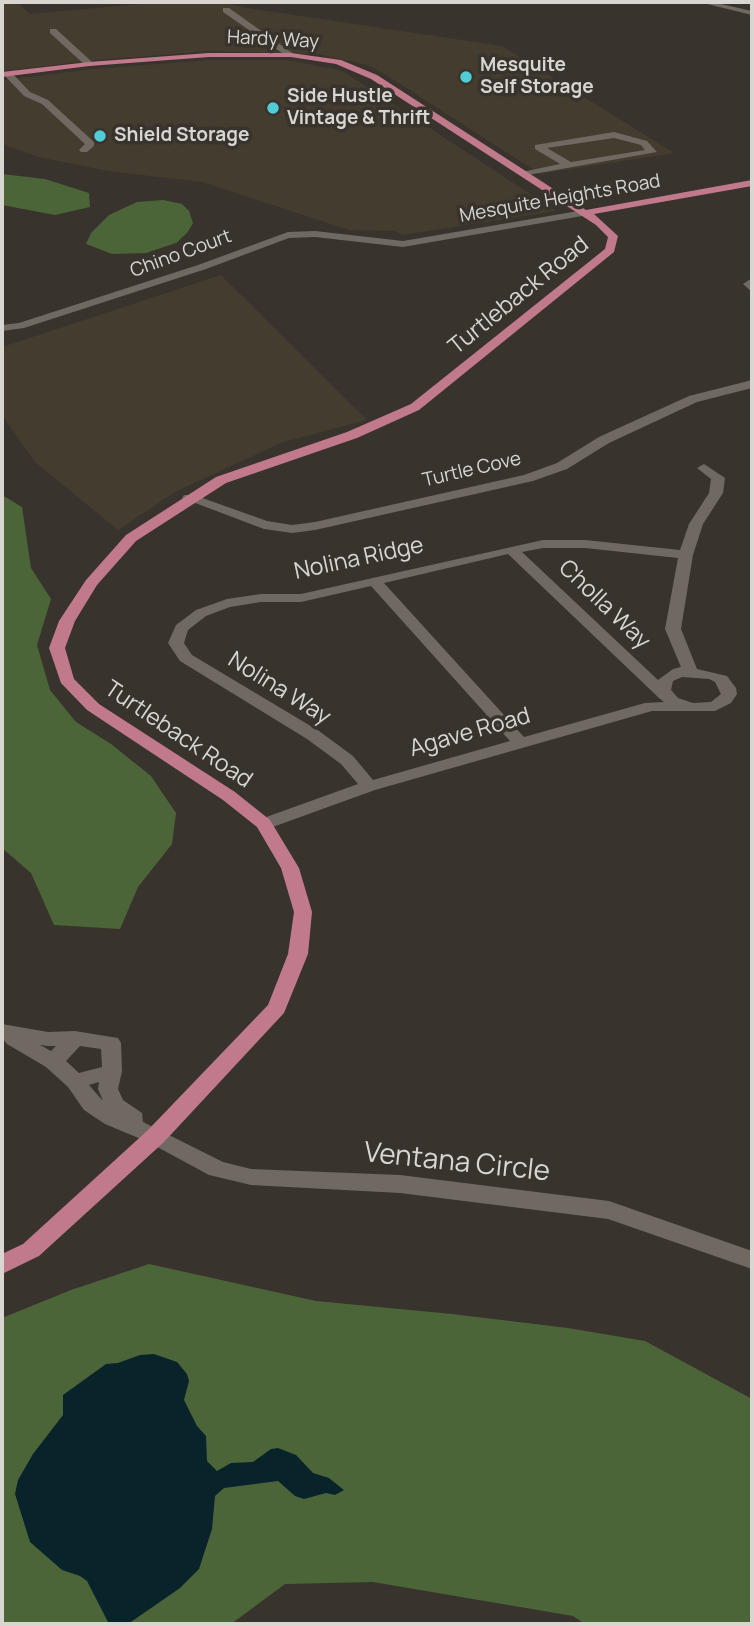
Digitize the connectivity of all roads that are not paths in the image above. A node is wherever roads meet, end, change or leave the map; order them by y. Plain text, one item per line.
1 (703, 2) edge
2 (226, 10) dead end
3 (752, 13) edge
4 (53, 32) dead end
5 (291, 55) junction
6 (89, 64) junction
7 (5, 75) edge
8 (84, 150) dead end
9 (535, 158) junction
10 (569, 165) junction
11 (522, 173) junction
12 (752, 183) edge
13 (584, 213) junction
14 (374, 242) joint
15 (2, 328) edge
16 (752, 384) edge
17 (704, 468) dead end
18 (189, 498) junction
19 (511, 549) junction
20 (686, 555) junction
21 (374, 581) junction
22 (181, 628) joint
23 (690, 671) junction
24 (665, 695) junction
25 (692, 708) junction
26 (520, 742) junction
27 (369, 786) junction
28 (264, 824) junction
29 (5, 1033) edge
30 (75, 1038) junction
31 (53, 1062) junction
32 (111, 1070) junction
33 (75, 1082) junction
34 (156, 1136) junction
35 (752, 1260) edge
36 (2, 1265) edge

1 - 3 street
2 - 5 street
4 - 6 street
5 - 6 main road, Hardy Way
5 - 11 main road, Hardy Way
6 - 7 main road, Hardy Way
7 - 8 street
9 - 10 street
9 - 10 street
9 - 10 street
9 - 11 street
11 - 13 main road, Hardy Way
12 - 13 main road, Mesquite Heights Road
13 - 14 street, Mesquite Heights Road
13 - 18 main road, Turtleback Road
14 - 15 street, Chino Court
16 - 18 street, Turtle Cove
17 - 20 street
18 - 28 main road, Turtleback Road
19 - 20 street, Nolina Ridge
19 - 21 street, Nolina Ridge
19 - 24 street, Cholla Way
20 - 23 street
21 - 22 street, Nolina Ridge
21 - 26 street
22 - 27 street, Nolina Way
23 - 24 street
23 - 25 street, Agave Road
24 - 25 street, Cholla Way
25 - 26 street, Agave Road
26 - 27 street, Agave Road
27 - 28 street, Agave Road
28 - 34 main road, Turtleback Road
29 - 30 street
29 - 31 street
30 - 31 street
30 - 32 street
31 - 33 street
32 - 33 street
32 - 34 street
33 - 34 street
34 - 35 street, Ventana Circle
34 - 36 main road, Turtleback Road

